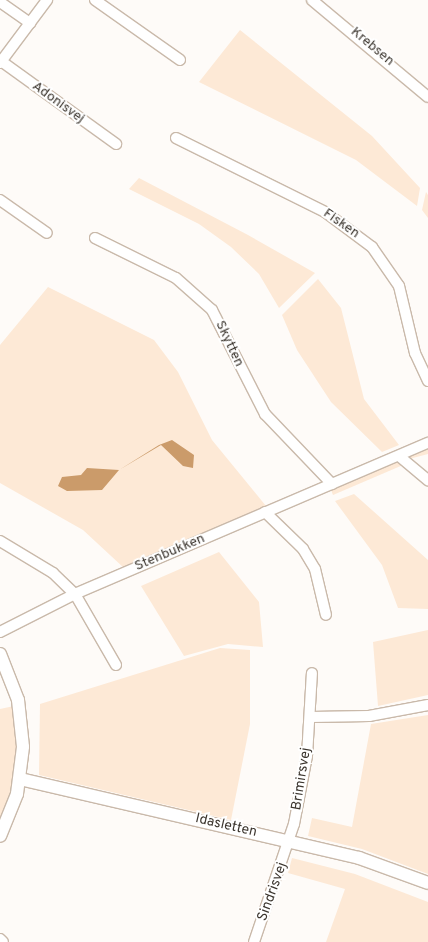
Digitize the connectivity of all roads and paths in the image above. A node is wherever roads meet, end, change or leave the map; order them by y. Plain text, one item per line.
1 (47, 0) edge
2 (95, 0) edge
3 (312, 0) edge
4 (0, 2) edge
5 (30, 22) junction
6 (180, 60) dead end
7 (1, 62) edge
8 (428, 97) edge
9 (176, 138) dead end
10 (116, 144) dead end
11 (0, 200) edge
12 (47, 234) dead end
13 (95, 238) dead end
14 (428, 381) edge
15 (428, 443) edge
16 (399, 456) junction
17 (428, 480) edge
18 (332, 484) junction
19 (266, 512) junction
20 (0, 541) edge
21 (75, 594) junction
22 (326, 615) dead end
23 (0, 632) edge
24 (0, 654) edge
25 (116, 665) dead end
26 (312, 673) dead end
27 (428, 705) edge
28 (311, 717) junction
29 (20, 779) junction
30 (0, 836) edge
31 (290, 841) junction
32 (428, 882) edge
33 (0, 939) edge
34 (3, 942) edge
35 (254, 942) edge

1 - 5 street, Adonisvej
2 - 6 street
3 - 8 street, Krebsen
4 - 5 street
5 - 7 street, Adonisvej
7 - 10 street, Adonisvej
9 - 14 street, Fisken
11 - 12 street
13 - 18 street, Skytten
15 - 16 street, Stenbukken
16 - 17 street
16 - 18 street, Stenbukken
18 - 19 street, Stenbukken
19 - 21 street, Stenbukken
19 - 22 street
20 - 21 street
21 - 23 street, Stenbukken
21 - 25 street
24 - 29 street
26 - 28 street, Brimirsvej
27 - 28 street
28 - 31 street, Brimirsvej
29 - 30 street
29 - 31 street, Idasletten
31 - 32 street, Idasletten
31 - 35 street, Sindrisvej
33 - 34 street

